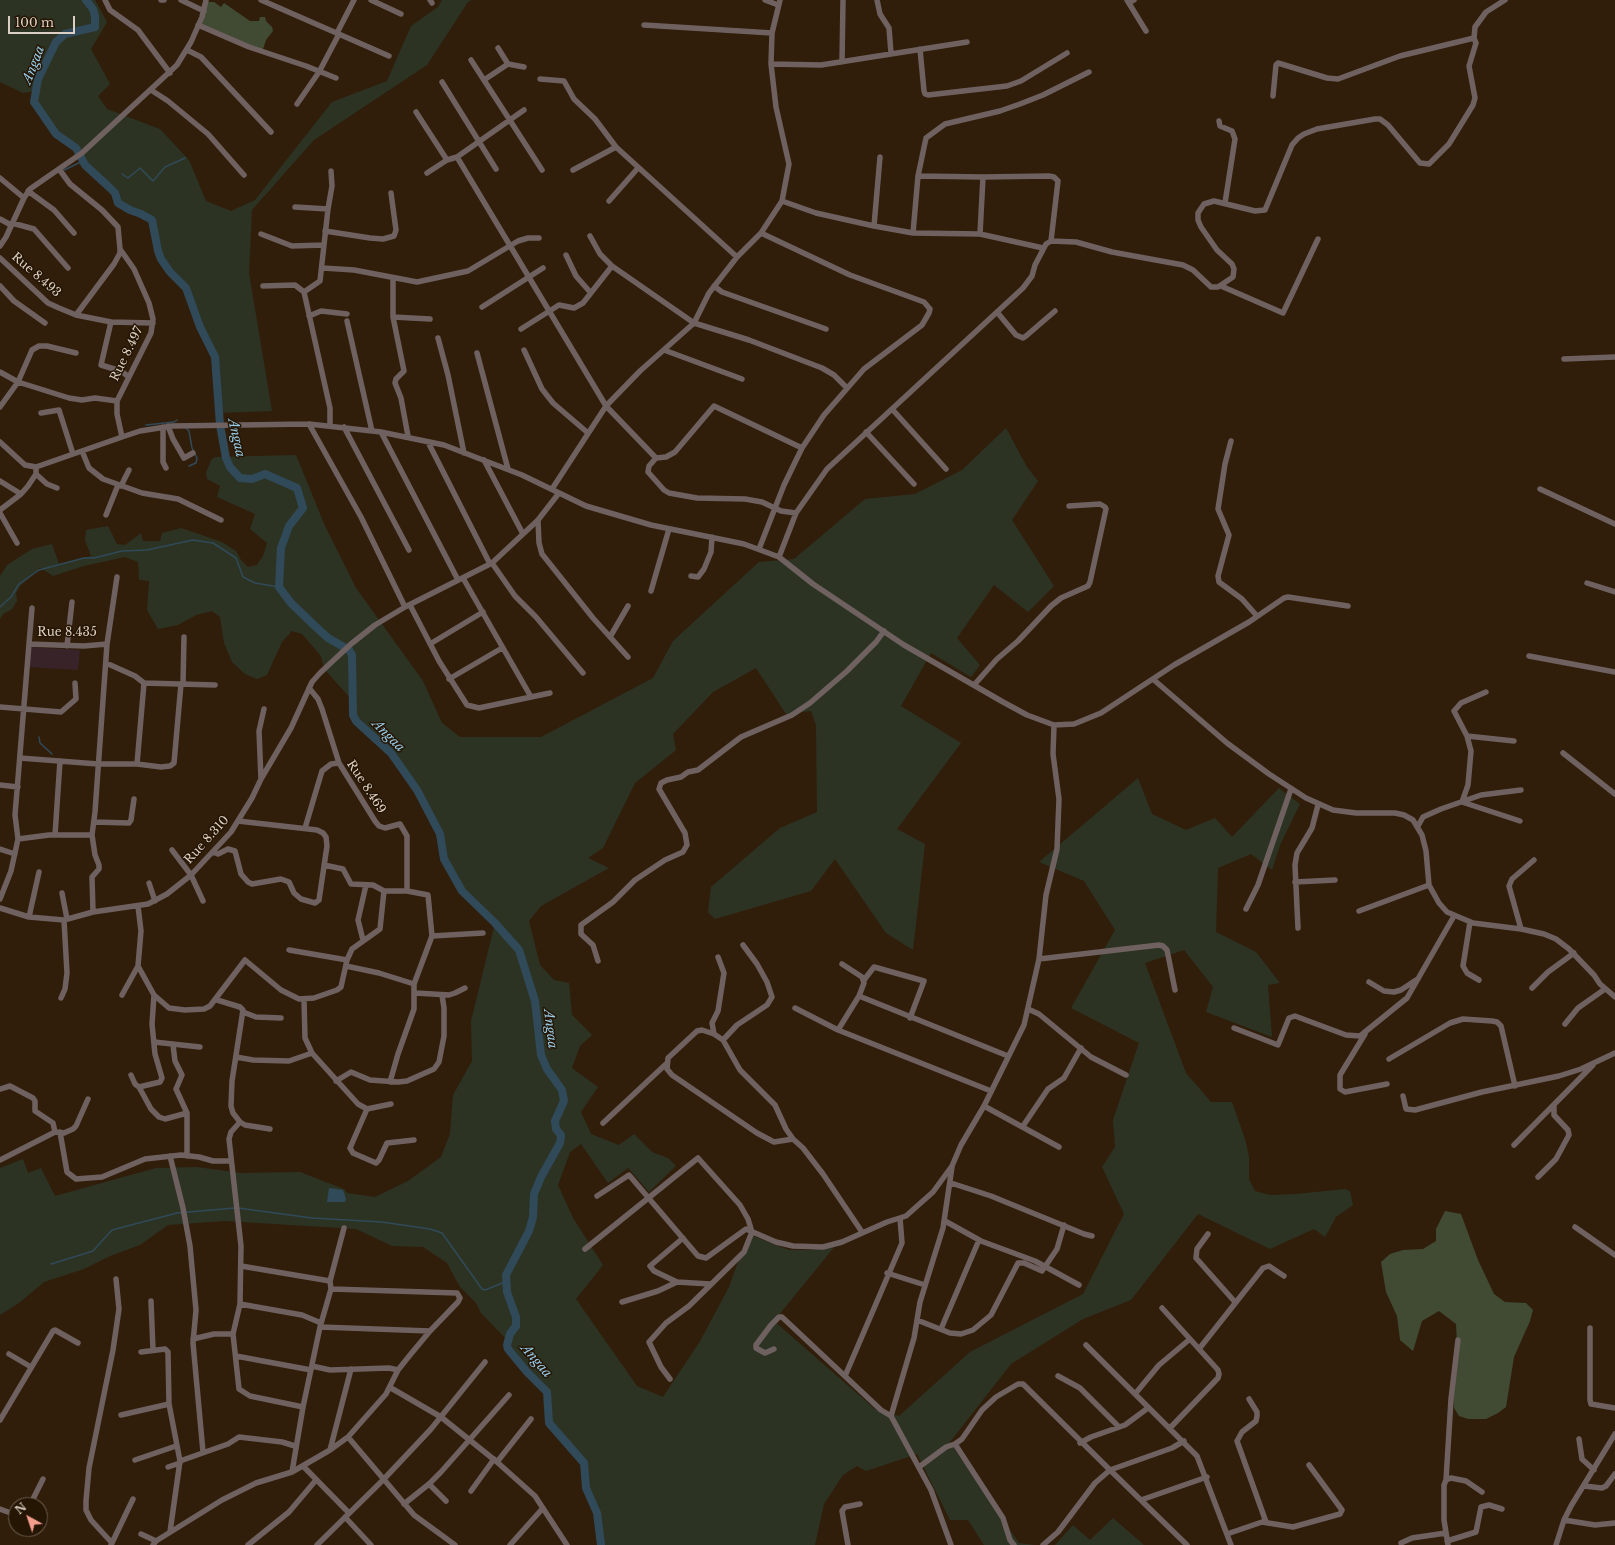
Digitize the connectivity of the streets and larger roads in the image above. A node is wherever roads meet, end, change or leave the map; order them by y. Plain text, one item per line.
1 (104, 0) edge
2 (181, 0) edge
3 (206, 0) edge
4 (261, 0) edge
5 (354, 0) edge
6 (371, 0) edge
7 (765, 0) edge
8 (843, 0) edge
9 (877, 0) edge
10 (1505, 0) edge
11 (1130, 1) edge
12 (779, 3) edge
13 (204, 11) junction
14 (401, 14) dead end
15 (198, 25) junction
16 (644, 25) dead end
17 (1146, 31) dead end
18 (772, 33) junction
19 (338, 34) junction
20 (1474, 38) junction
21 (967, 42) dead end
22 (498, 48) dead end
23 (920, 49) junction
24 (187, 50) junction
25 (891, 53) junction
26 (1067, 53) dead end
27 (389, 56) dead end
28 (472, 60) dead end
29 (842, 62) junction
30 (508, 64) junction
31 (771, 64) junction
32 (524, 67) dead end
33 (170, 72) junction
34 (319, 72) junction
35 (1088, 72) dead end
36 (336, 78) dead end
37 (540, 79) dead end
38 (484, 80) junction
39 (442, 82) dead end
40 (151, 90) junction
41 (1273, 96) dead end
42 (297, 104) dead end
43 (524, 110) dead end
44 (416, 112) dead end
45 (509, 120) junction
46 (1219, 122) dead end
47 (271, 132) dead end
48 (480, 142) junction
49 (616, 147) junction
50 (457, 157) junction
51 (880, 157) dead end
52 (448, 160) junction
53 (496, 168) dead end
54 (638, 168) junction
55 (59, 170) junction
56 (542, 170) dead end
57 (573, 170) dead end
58 (331, 171) dead end
59 (427, 173) dead end
60 (244, 175) dead end
61 (918, 176) junction
62 (982, 177) junction
63 (0, 178) edge
64 (28, 191) junction
65 (391, 193) dead end
66 (24, 198) junction
67 (609, 201) dead end
68 (782, 201) junction
69 (1225, 203) junction
70 (295, 207) dead end
71 (328, 209) junction
72 (0, 219) edge
73 (12, 224) junction
74 (874, 226) junction
75 (325, 231) junction
76 (74, 233) dead end
77 (761, 233) junction
78 (913, 233) junction
79 (261, 234) dead end
80 (980, 234) junction
81 (590, 236) dead end
82 (540, 238) dead end
83 (1318, 239) dead end
84 (1050, 241) junction
85 (324, 245) junction
86 (0, 246) edge
87 (509, 246) junction
88 (1043, 248) junction
89 (120, 249) junction
90 (566, 255) dead end
91 (737, 257) junction
92 (0, 258) edge
93 (612, 266) junction
94 (68, 268) dead end
95 (323, 268) junction
96 (543, 268) dead end
97 (393, 278) junction
98 (528, 278) junction
99 (0, 286) edge
100 (263, 286) dead end
101 (714, 286) junction
102 (1221, 286) junction
103 (304, 292) junction
104 (590, 292) junction
105 (482, 307) dead end
106 (550, 310) junction
107 (1055, 311) dead end
108 (997, 312) junction
109 (347, 314) dead end
110 (76, 315) junction
111 (309, 316) junction
112 (393, 316) junction
113 (430, 319) dead end
114 (347, 321) dead end
115 (111, 322) junction
116 (45, 323) dead end
117 (153, 323) junction
118 (694, 323) junction
119 (521, 329) dead end
120 (826, 329) dead end
121 (438, 338) dead end
122 (524, 350) dead end
123 (664, 350) junction
124 (76, 353) dead end
125 (477, 353) dead end
126 (1615, 357) edge
127 (1564, 359) dead end
128 (0, 372) edge
129 (129, 377) junction
130 (742, 379) dead end
131 (18, 382) junction
132 (847, 388) junction
133 (117, 401) junction
134 (606, 406) junction
135 (0, 407) edge
136 (892, 409) junction
137 (41, 413) dead end
138 (309, 424) junction
139 (330, 426) junction
140 (165, 427) junction
141 (344, 427) junction
142 (372, 431) junction
143 (381, 432) junction
144 (866, 432) junction
145 (588, 433) junction
146 (408, 436) junction
147 (122, 437) junction
148 (1231, 441) dead end
149 (0, 442) edge
150 (428, 442) junction
151 (802, 448) junction
152 (82, 451) junction
153 (193, 453) dead end
154 (464, 453) junction
155 (73, 454) junction
156 (656, 458) junction
157 (484, 460) junction
158 (36, 467) junction
159 (166, 468) dead end
160 (508, 469) junction
161 (946, 469) dead end
162 (129, 470) dead end
163 (36, 474) junction
164 (0, 481) edge
165 (914, 484) dead end
166 (120, 486) junction
167 (57, 488) dead end
168 (552, 489) junction
169 (1540, 489) dead end
170 (559, 493) junction
171 (21, 494) junction
172 (1069, 506) dead end
173 (776, 508) junction
174 (0, 510) edge
175 (796, 512) junction
176 (0, 513) edge
177 (106, 515) dead end
178 (221, 520) dead end
179 (538, 520) junction
180 (1615, 524) edge
181 (669, 529) junction
182 (523, 534) junction
183 (712, 537) junction
184 (16, 543) dead end
185 (759, 549) junction
186 (409, 550) dead end
187 (778, 556) junction
188 (491, 564) junction
189 (691, 576) dead end
190 (117, 577) dead end
191 (461, 579) junction
192 (1587, 584) dead end
193 (650, 591) dead end
194 (1615, 592) edge
195 (72, 602) dead end
196 (407, 606) junction
197 (628, 606) dead end
198 (1348, 606) dead end
199 (32, 608) dead end
200 (482, 612) junction
201 (1257, 616) junction
202 (884, 631) junction
203 (184, 637) dead end
204 (610, 637) junction
205 (29, 644) junction
206 (107, 644) junction
207 (430, 644) junction
208 (68, 646) junction
209 (502, 648) junction
210 (1529, 656) dead end
211 (628, 657) dead end
212 (106, 663) junction
213 (1615, 672) edge
214 (583, 673) dead end
215 (449, 679) junction
216 (1154, 680) junction
217 (75, 683) dead end
218 (144, 683) junction
219 (182, 684) junction
220 (215, 685) dead end
221 (974, 685) junction
222 (309, 688) junction
223 (1486, 692) dead end
224 (550, 694) dead end
225 (531, 697) junction
226 (0, 707) edge
227 (264, 709) dead end
228 (24, 710) junction
229 (1054, 725) junction
230 (1467, 736) junction
231 (1514, 742) dead end
232 (1563, 754) dead end
233 (20, 758) junction
234 (60, 761) junction
235 (339, 763) junction
236 (98, 764) junction
237 (137, 764) junction
238 (261, 779) junction
239 (0, 785) edge
240 (18, 787) junction
241 (1291, 789) junction
242 (1521, 790) dead end
243 (1615, 794) edge
244 (134, 799) dead end
245 (1462, 802) junction
246 (1318, 805) junction
247 (238, 821) junction
248 (1520, 821) dead end
249 (94, 822) junction
250 (1418, 826) junction
251 (305, 828) junction
252 (55, 835) junction
253 (92, 835) junction
254 (18, 839) junction
255 (0, 849) edge
256 (172, 850) dead end
257 (213, 852) junction
258 (15, 854) junction
259 (1534, 860) dead end
260 (324, 866) junction
261 (39, 872) dead end
262 (190, 874) junction
263 (1335, 880) dead end
264 (1295, 882) junction
265 (149, 883) dead end
266 (366, 885) junction
267 (1429, 885) junction
268 (384, 890) junction
269 (407, 891) junction
270 (62, 893) dead end
271 (0, 899) edge
272 (155, 901) junction
273 (203, 901) dead end
274 (138, 906) junction
275 (0, 908) edge
276 (1246, 909) dead end
277 (1359, 911) dead end
278 (93, 912) junction
279 (1454, 916) junction
280 (29, 917) junction
281 (66, 919) junction
282 (1470, 922) junction
283 (1298, 928) dead end
284 (1521, 929) junction
285 (483, 933) dead end
286 (432, 936) junction
287 (363, 940) junction
288 (743, 944) dead end
289 (290, 950) dead end
290 (1574, 953) junction
291 (718, 957) dead end
292 (1040, 959) junction
293 (598, 960) dead end
294 (346, 963) junction
295 (842, 964) dead end
296 (138, 966) junction
297 (864, 980) junction
298 (1416, 980) junction
299 (1479, 980) dead end
300 (1368, 982) dead end
301 (414, 984) junction
302 (465, 988) dead end
303 (1532, 988) dead end
304 (1605, 989) junction
305 (1175, 990) dead end
306 (416, 993) junction
307 (122, 995) dead end
308 (154, 995) junction
309 (442, 995) junction
310 (858, 996) junction
311 (1615, 997) edge
312 (61, 998) dead end
313 (217, 1000) junction
314 (304, 1000) junction
315 (795, 1008) dead end
316 (1028, 1009) junction
317 (243, 1012) junction
318 (281, 1018) dead end
319 (910, 1018) junction
320 (1565, 1024) dead end
321 (1234, 1028) dead end
322 (838, 1030) junction
323 (714, 1034) junction
324 (1365, 1034) junction
325 (722, 1040) junction
326 (154, 1042) junction
327 (174, 1045) junction
328 (200, 1047) dead end
329 (1081, 1048) junction
330 (312, 1053) junction
331 (1615, 1053) edge
332 (1008, 1056) junction
333 (236, 1057) junction
334 (1389, 1059) dead end
335 (666, 1064) junction
336 (1595, 1064) junction
337 (131, 1075) dead end
338 (1126, 1075) dead end
339 (336, 1081) junction
340 (390, 1082) junction
341 (1387, 1084) dead end
342 (1515, 1086) junction
343 (139, 1087) junction
344 (0, 1089) edge
345 (991, 1091) junction
346 (1403, 1096) dead end
347 (88, 1099) dead end
348 (391, 1104) dead end
349 (984, 1106) junction
350 (1554, 1106) junction
351 (367, 1109) junction
352 (187, 1113) junction
353 (240, 1122) junction
354 (603, 1123) dead end
355 (1023, 1126) junction
356 (270, 1129) dead end
357 (58, 1132) junction
358 (793, 1139) junction
359 (414, 1140) dead end
360 (1514, 1145) dead end
361 (1059, 1147) dead end
362 (170, 1156) junction
363 (186, 1156) junction
364 (0, 1160) edge
365 (230, 1161) junction
366 (952, 1166) junction
367 (1538, 1177) dead end
368 (951, 1183) junction
369 (597, 1196) dead end
370 (649, 1197) junction
371 (900, 1218) junction
372 (944, 1221) junction
373 (1064, 1225) junction
374 (1575, 1227) dead end
375 (344, 1228) dead end
376 (752, 1232) junction
377 (862, 1232) junction
378 (1208, 1234) dead end
379 (1092, 1236) dead end
380 (683, 1238) junction
381 (979, 1240) junction
382 (585, 1249) dead end
383 (1615, 1255) edge
384 (241, 1266) junction
385 (1045, 1266) junction
386 (888, 1273) junction
387 (1284, 1276) dead end
388 (116, 1279) dead end
389 (330, 1281) junction
390 (677, 1282) junction
391 (710, 1284) junction
392 (925, 1285) junction
393 (1079, 1285) dead end
394 (331, 1289) junction
395 (151, 1301) dead end
396 (622, 1302) dead end
397 (1235, 1302) junction
398 (240, 1304) junction
399 (1162, 1308) dead end
400 (917, 1320) junction
401 (321, 1325) junction
402 (1590, 1328) dead end
403 (941, 1329) junction
404 (430, 1331) junction
405 (233, 1334) junction
406 (193, 1339) junction
407 (1190, 1339) junction
408 (1458, 1340) dead end
409 (78, 1343) dead end
410 (1086, 1345) dead end
411 (1199, 1349) junction
412 (153, 1350) junction
413 (774, 1350) dead end
414 (141, 1352) dead end
415 (9, 1354) dead end
416 (236, 1356) junction
417 (485, 1362) dead end
418 (31, 1367) junction
419 (312, 1368) junction
420 (351, 1368) junction
421 (398, 1370) junction
422 (845, 1376) junction
423 (1058, 1376) dead end
424 (670, 1380) dead end
425 (391, 1388) junction
426 (1136, 1394) junction
427 (509, 1395) dead end
428 (1249, 1399) dead end
429 (169, 1404) junction
430 (303, 1407) junction
431 (1148, 1408) junction
432 (1615, 1408) edge
433 (121, 1415) dead end
434 (891, 1416) junction
435 (441, 1417) junction
436 (531, 1419) dead end
437 (0, 1420) edge
438 (1119, 1427) junction
439 (1170, 1428) junction
440 (1615, 1434) edge
441 (348, 1437) junction
442 (1579, 1439) dead end
443 (469, 1440) junction
444 (1184, 1441) junction
445 (1080, 1443) junction
446 (955, 1444) junction
447 (176, 1446) junction
448 (295, 1446) junction
449 (330, 1450) junction
450 (203, 1452) junction
451 (135, 1460) dead end
452 (496, 1460) junction
453 (180, 1462) junction
454 (1309, 1465) dead end
455 (303, 1466) junction
456 (168, 1467) dead end
457 (918, 1467) junction
458 (1110, 1470) junction
459 (1594, 1470) junction
460 (292, 1472) junction
461 (1615, 1474) edge
462 (1207, 1477) junction
463 (43, 1479) dead end
464 (316, 1480) junction
465 (383, 1480) junction
466 (1446, 1480) junction
467 (429, 1484) junction
468 (1584, 1486) junction
469 (471, 1491) dead end
470 (1482, 1492) dead end
471 (34, 1497) edge
472 (133, 1499) dead end
473 (1141, 1500) junction
474 (446, 1501) dead end
475 (404, 1504) junction
476 (860, 1504) dead end
477 (543, 1508) junction
478 (1502, 1509) dead end
479 (347, 1515) junction
480 (1564, 1520) junction
481 (1266, 1522) junction
482 (1615, 1523) edge
483 (170, 1532) junction
484 (1446, 1532) junction
485 (141, 1534) dead end
486 (1228, 1534) junction
487 (1401, 1542) dead end
488 (155, 1543) edge
489 (1447, 1543) edge
490 (111, 1544) edge
491 (248, 1545) edge
492 (317, 1545) edge
493 (371, 1545) edge
494 (455, 1545) edge
495 (510, 1545) edge
496 (567, 1545) edge
497 (848, 1545) edge
498 (951, 1545) edge
499 (1014, 1545) edge
500 (1043, 1545) edge
501 (1187, 1545) edge
502 (1231, 1545) edge
503 (1556, 1545) edge

1 - 33 street
2 - 13 street
3 - 13 street
4 - 19 street
5 - 19 street
6 - 14 street
7 - 12 street
8 - 29 street
9 - 25 street
10 - 20 street
11 - 17 street
12 - 18 street
13 - 15 street
15 - 24 street
15 - 34 street
16 - 18 street
18 - 31 street
19 - 27 street
19 - 34 street
20 - 41 street
20 - 69 street
21 - 23 street
22 - 30 street
23 - 25 street
23 - 26 street
24 - 33 street
24 - 47 street
25 - 29 street
28 - 38 street
29 - 31 street
30 - 32 street
30 - 38 street
31 - 68 street
33 - 40 street
34 - 36 street
34 - 42 street
35 - 61 street
37 - 49 street
38 - 45 street
39 - 48 street
40 - 55 street
40 - 60 street
43 - 45 street
44 - 52 street
45 - 48 street
45 - 56 street
46 - 69 street
48 - 50 street
48 - 53 street
49 - 54 street
49 - 57 street
50 - 52 street
50 - 87 street
51 - 74 street
52 - 59 street
54 - 67 street
54 - 91 street
55 - 64 street
55 - 89 street, Rue 8.497
58 - 71 street
61 - 62 street
61 - 78 street
62 - 80 street
62 - 84 street
63 - 66 street
64 - 66 street
64 - 76 street
65 - 75 street
66 - 73 street
68 - 74 street
68 - 77 street
69 - 102 street
70 - 71 street
71 - 75 street
72 - 73 street
73 - 86 street
73 - 94 street
74 - 78 street
75 - 85 street
77 - 91 street
77 - 132 street
78 - 80 street
79 - 85 street
80 - 88 street
81 - 93 street
82 - 87 street
83 - 102 street
84 - 88 street
84 - 102 street
85 - 95 street
87 - 97 street
87 - 98 street
88 - 108 street
89 - 110 street
89 - 117 street, Rue 8.497
90 - 104 street
91 - 101 street
92 - 110 street, Rue 8.493
93 - 104 street
93 - 118 street
95 - 97 street
95 - 103 street
96 - 98 street
97 - 112 street
98 - 105 street
98 - 106 street
99 - 116 street
100 - 103 street
101 - 118 street
101 - 120 street
103 - 111 street
104 - 106 street
106 - 119 street
106 - 134 street
107 - 108 street
108 - 136 street
109 - 111 street
110 - 115 street, Rue 8.493
111 - 139 street
112 - 113 street
112 - 146 street
114 - 142 street
115 - 117 street, Rue 8.493
115 - 129 street
117 - 129 street, Rue 8.497
118 - 123 street
118 - 132 street
121 - 154 street
122 - 145 street
123 - 130 street
123 - 134 street
124 - 131 street
125 - 160 street
126 - 127 street
128 - 131 street
129 - 133 street, Rue 8.497
131 - 133 street
131 - 135 street
132 - 151 street
133 - 147 street
134 - 145 street
134 - 156 street
136 - 144 street
136 - 161 street
137 - 155 street
138 - 139 street
138 - 140 street
138 - 196 street
139 - 141 street
140 - 147 street
140 - 153 street
140 - 159 street
141 - 142 street
141 - 186 street
142 - 143 street
143 - 146 street
143 - 191 street
144 - 165 street
144 - 175 street
145 - 168 street
146 - 150 street
147 - 152 street
148 - 201 street
149 - 158 street
150 - 154 street
150 - 188 street
151 - 156 street
151 - 173 street
152 - 155 street
152 - 166 street
154 - 157 street
155 - 158 street
156 - 173 street
157 - 160 street
157 - 182 street
158 - 163 street
160 - 168 street
162 - 166 street
163 - 167 street
163 - 171 street
164 - 171 street
166 - 177 street
166 - 178 street
168 - 170 street
169 - 180 street
170 - 179 street, Rue 8.310
170 - 181 street
171 - 174 street
172 - 221 street
173 - 175 street
173 - 185 street
175 - 187 street
176 - 184 street
179 - 182 street, Rue 8.310
179 - 204 street
181 - 183 street
181 - 193 street
182 - 188 street, Rue 8.310
183 - 185 street
183 - 189 street
185 - 187 street
187 - 202 street
188 - 191 street, Rue 8.310
188 - 214 street
190 - 206 street
191 - 196 street, Rue 8.310
191 - 200 street
192 - 194 street
195 - 208 street
196 - 207 street
196 - 222 street, Rue 8.310
197 - 204 street
198 - 201 street
199 - 205 street
200 - 207 street
200 - 209 street
201 - 216 street
202 - 221 street
202 - 293 street
203 - 219 street
204 - 211 street
205 - 208 street, Rue 8.435
205 - 228 street, Rue 8.435
206 - 208 street, Rue 8.435
206 - 212 street, Rue 8.435
207 - 215 street
209 - 215 street
209 - 225 street
210 - 213 street
212 - 218 street
212 - 236 street, Rue 8.435
215 - 225 street
216 - 229 street
216 - 241 street
217 - 228 street
218 - 219 street
218 - 237 street
219 - 220 street
219 - 237 street
221 - 229 street
222 - 235 street
222 - 238 street, Rue 8.310
223 - 230 street
224 - 225 street
226 - 228 street
227 - 238 street
228 - 233 street, Rue 8.435
229 - 292 street
230 - 231 street
230 - 245 street
232 - 243 street
233 - 234 street
233 - 240 street, Rue 8.435
234 - 236 street
234 - 252 street
235 - 251 street, Rue 8.469
235 - 269 street, Rue 8.469
236 - 237 street
236 - 249 street, Rue 8.435
238 - 247 street, Rue 8.310
239 - 240 street
240 - 254 street, Rue 8.435
241 - 246 street
241 - 276 street
242 - 245 street
244 - 249 street
245 - 248 street
245 - 250 street
246 - 250 street
246 - 264 street
247 - 251 street
247 - 257 street, Rue 8.310
249 - 253 street, Rue 8.435
250 - 267 street
251 - 260 street
252 - 253 street
252 - 254 street
253 - 278 street, Rue 8.435
254 - 258 street, Rue 8.435
255 - 258 street
256 - 262 street
257 - 260 street
257 - 262 street, Rue 8.310
258 - 271 street, Rue 8.435
259 - 284 street
260 - 266 street
261 - 280 street
262 - 272 street, Rue 8.310
262 - 273 street
263 - 264 street
264 - 283 street
265 - 272 street
266 - 268 street
266 - 287 street
267 - 277 street
267 - 279 street
268 - 269 street
268 - 287 street
269 - 286 street
270 - 281 street
272 - 274 street, Rue 8.310
274 - 278 street, Rue 8.310
274 - 296 street
275 - 280 street, Rue 8.310
278 - 281 street, Rue 8.310
279 - 282 street
279 - 298 street
280 - 281 street, Rue 8.310
281 - 312 street
282 - 284 street
282 - 299 street
284 - 290 street
285 - 286 street
286 - 301 street
287 - 294 street
288 - 325 street
289 - 294 street
290 - 303 street
290 - 304 street
291 - 323 street
292 - 305 street
292 - 316 street
294 - 301 street
294 - 314 street
295 - 297 street
296 - 307 street
296 - 308 street
297 - 310 street
297 - 319 street
298 - 300 street
298 - 324 street
301 - 306 street
302 - 309 street
304 - 311 street
304 - 320 street
306 - 309 street
306 - 340 street
308 - 313 street
308 - 326 street
309 - 340 street
310 - 319 street
310 - 322 street
313 - 314 street
313 - 317 street
314 - 330 street
315 - 322 street
316 - 329 street
316 - 332 street
317 - 318 street
317 - 333 street
319 - 332 street
321 - 324 street
322 - 345 street
323 - 325 street
323 - 335 street
324 - 341 street
325 - 358 street
326 - 327 street
326 - 343 street
327 - 328 street
327 - 352 street
329 - 338 street
329 - 355 street
330 - 333 street
330 - 339 street
331 - 336 street
332 - 345 street
333 - 353 street
334 - 342 street
335 - 354 street
335 - 358 street
336 - 342 street
336 - 350 street
337 - 343 street
339 - 340 street
339 - 351 street
342 - 346 street
343 - 352 street
344 - 357 street
345 - 349 street
347 - 357 street
348 - 351 street
349 - 355 street
349 - 366 street
350 - 360 street
350 - 367 street
351 - 359 street
352 - 363 street
353 - 356 street
353 - 365 street
355 - 361 street
357 - 362 street
357 - 364 street
358 - 377 street
362 - 363 street
362 - 406 street
363 - 365 street
365 - 384 street
366 - 368 street
366 - 371 street
368 - 372 street
368 - 373 street
369 - 370 street
370 - 376 street
370 - 380 street
370 - 382 street
371 - 377 street
371 - 386 street
372 - 381 street
372 - 392 street
373 - 379 street
373 - 385 street
374 - 383 street
375 - 389 street
376 - 377 street
376 - 380 street
376 - 391 street
378 - 397 street
380 - 390 street
381 - 385 street
381 - 403 street
384 - 389 street
384 - 398 street
385 - 393 street
385 - 403 street
386 - 392 street
386 - 422 street
387 - 397 street
388 - 490 street
389 - 394 street
390 - 391 street
390 - 396 street
391 - 424 street
392 - 400 street
394 - 401 street
394 - 404 street
395 - 412 street
397 - 411 street
398 - 401 street
398 - 405 street
399 - 407 street
400 - 403 street
400 - 434 street
401 - 404 street
401 - 419 street
402 - 432 street
404 - 421 street
405 - 406 street
405 - 416 street
406 - 450 street
407 - 411 street
407 - 426 street
408 - 466 street
409 - 418 street
410 - 426 street
411 - 439 street
412 - 414 street
412 - 429 street
413 - 422 street
415 - 418 street
416 - 419 street
416 - 430 street
417 - 435 street
418 - 437 street
419 - 420 street
419 - 430 street
420 - 421 street
420 - 449 street
421 - 425 street
422 - 434 street
423 - 438 street
425 - 435 street
425 - 441 street
426 - 431 street
427 - 443 street
428 - 481 street
429 - 433 street
429 - 447 street
430 - 448 street
431 - 438 street
431 - 439 street
434 - 457 street
435 - 443 street
435 - 465 street
436 - 452 street
438 - 445 street
439 - 444 street
440 - 459 street
441 - 449 street
441 - 465 street
442 - 459 street
443 - 452 street
443 - 467 street
444 - 458 street
444 - 462 street
445 - 446 street
445 - 458 street
446 - 457 street
446 - 499 street
447 - 451 street
447 - 453 street
448 - 450 street
448 - 460 street
449 - 455 street
450 - 453 street
452 - 469 street
452 - 477 street
453 - 456 street
453 - 483 street
454 - 481 street
455 - 460 street
455 - 464 street
457 - 498 street
458 - 473 street
458 - 500 street
459 - 468 street
460 - 483 street
461 - 468 street
462 - 473 street
462 - 486 street
463 - 471 street
464 - 479 street
464 - 491 street
465 - 475 street
465 - 479 street
466 - 470 street
466 - 484 street
467 - 474 street
467 - 475 street
468 - 480 street
472 - 490 street
473 - 501 street
475 - 494 street
476 - 497 street
477 - 495 street
477 - 496 street
478 - 489 street
479 - 492 street
479 - 493 street
480 - 482 street
480 - 503 street
481 - 486 street
483 - 488 street
484 - 487 street
484 - 489 street
485 - 488 street
486 - 502 street

